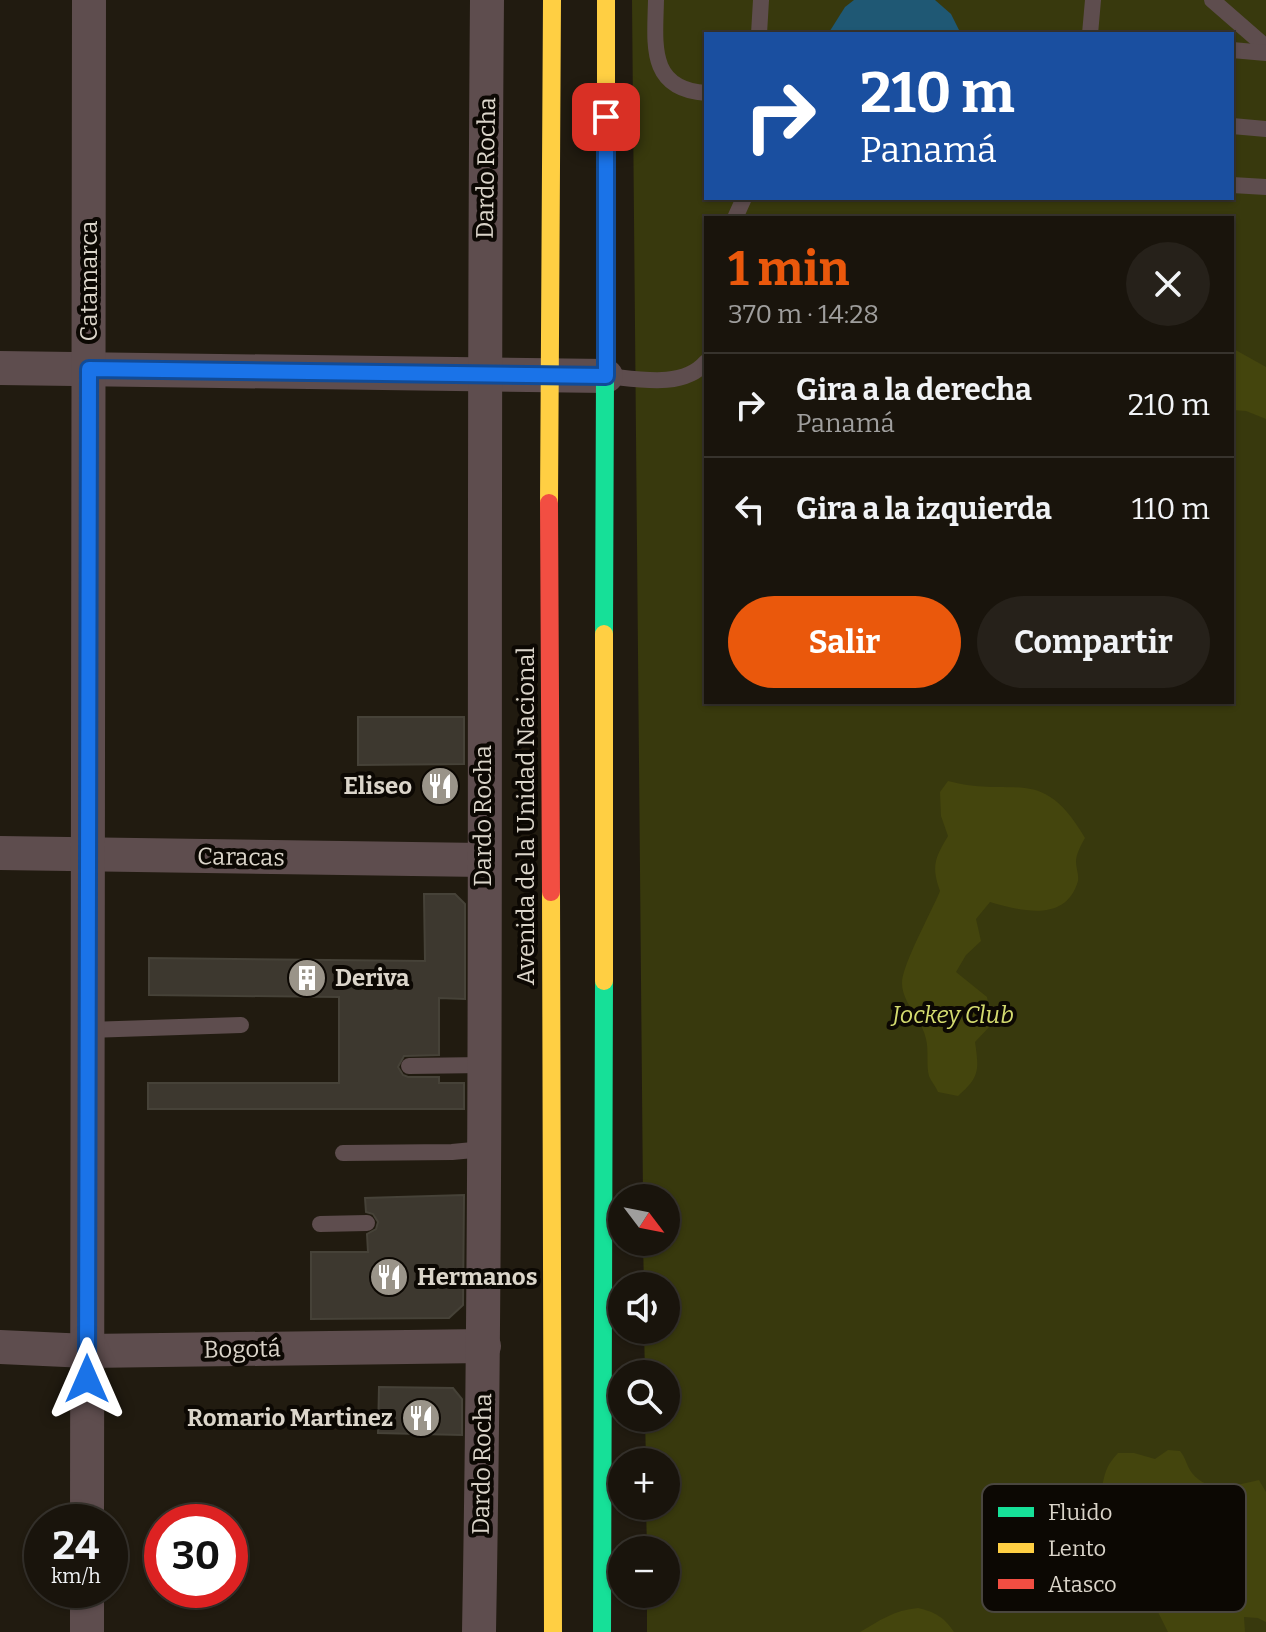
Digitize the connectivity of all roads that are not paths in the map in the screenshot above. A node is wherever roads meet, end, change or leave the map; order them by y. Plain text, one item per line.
1 (89, 0) edge
2 (487, 0) edge
3 (552, 0) edge
4 (606, 0) edge
5 (656, 0) edge
6 (761, 0) edge
7 (1093, 0) edge
8 (1212, 0) edge
9 (759, 32) edge
10 (1090, 32) edge
11 (1234, 50) edge
12 (1266, 50) edge
13 (704, 93) edge
14 (1234, 126) edge
15 (1266, 129) edge
16 (1234, 185) edge
17 (1266, 187) edge
18 (704, 364) edge
19 (0, 368) edge
20 (89, 369) junction
21 (484, 374) junction
22 (549, 374) junction
23 (606, 376) junction
24 (0, 853) edge
25 (88, 856) junction
26 (483, 860) junction
27 (241, 1025) dead end
28 (88, 1030) junction
29 (484, 1065) junction
30 (409, 1066) dead end
31 (484, 1149) junction
32 (343, 1153) dead end
33 (367, 1223) dead end
34 (320, 1224) dead end
35 (484, 1346) junction
36 (0, 1347) edge
37 (87, 1351) junction
38 (87, 1504) edge
39 (87, 1608) edge
40 (87, 1632) edge
41 (479, 1632) edge
42 (553, 1632) edge
43 (602, 1632) edge

1 - 20 street, Catamarca
2 - 21 street, Dardo Rocha
3 - 22 main road, Avenida de la Unidad Nacional
4 - 23 main road
5 - 13 lane
6 - 9 lane
7 - 10 lane
8 - 12 lane
11 - 12 lane
14 - 15 lane
16 - 17 lane
18 - 23 lane
19 - 20 street
20 - 21 street
20 - 25 street, Catamarca
21 - 22 street
21 - 26 street, Dardo Rocha
22 - 23 street
22 - 42 main road, Avenida de la Unidad Nacional
23 - 43 main road
24 - 25 street, Caracas
25 - 26 street, Caracas
25 - 28 street, Catamarca
26 - 29 street, Dardo Rocha
27 - 28 lane
28 - 37 street, Catamarca
29 - 30 lane
29 - 31 street, Dardo Rocha
31 - 32 lane
31 - 35 street, Dardo Rocha
33 - 34 lane
35 - 37 street, Bogotá
35 - 41 street, Dardo Rocha
36 - 37 street, Bogotá
37 - 38 street, Catamarca
39 - 40 street

